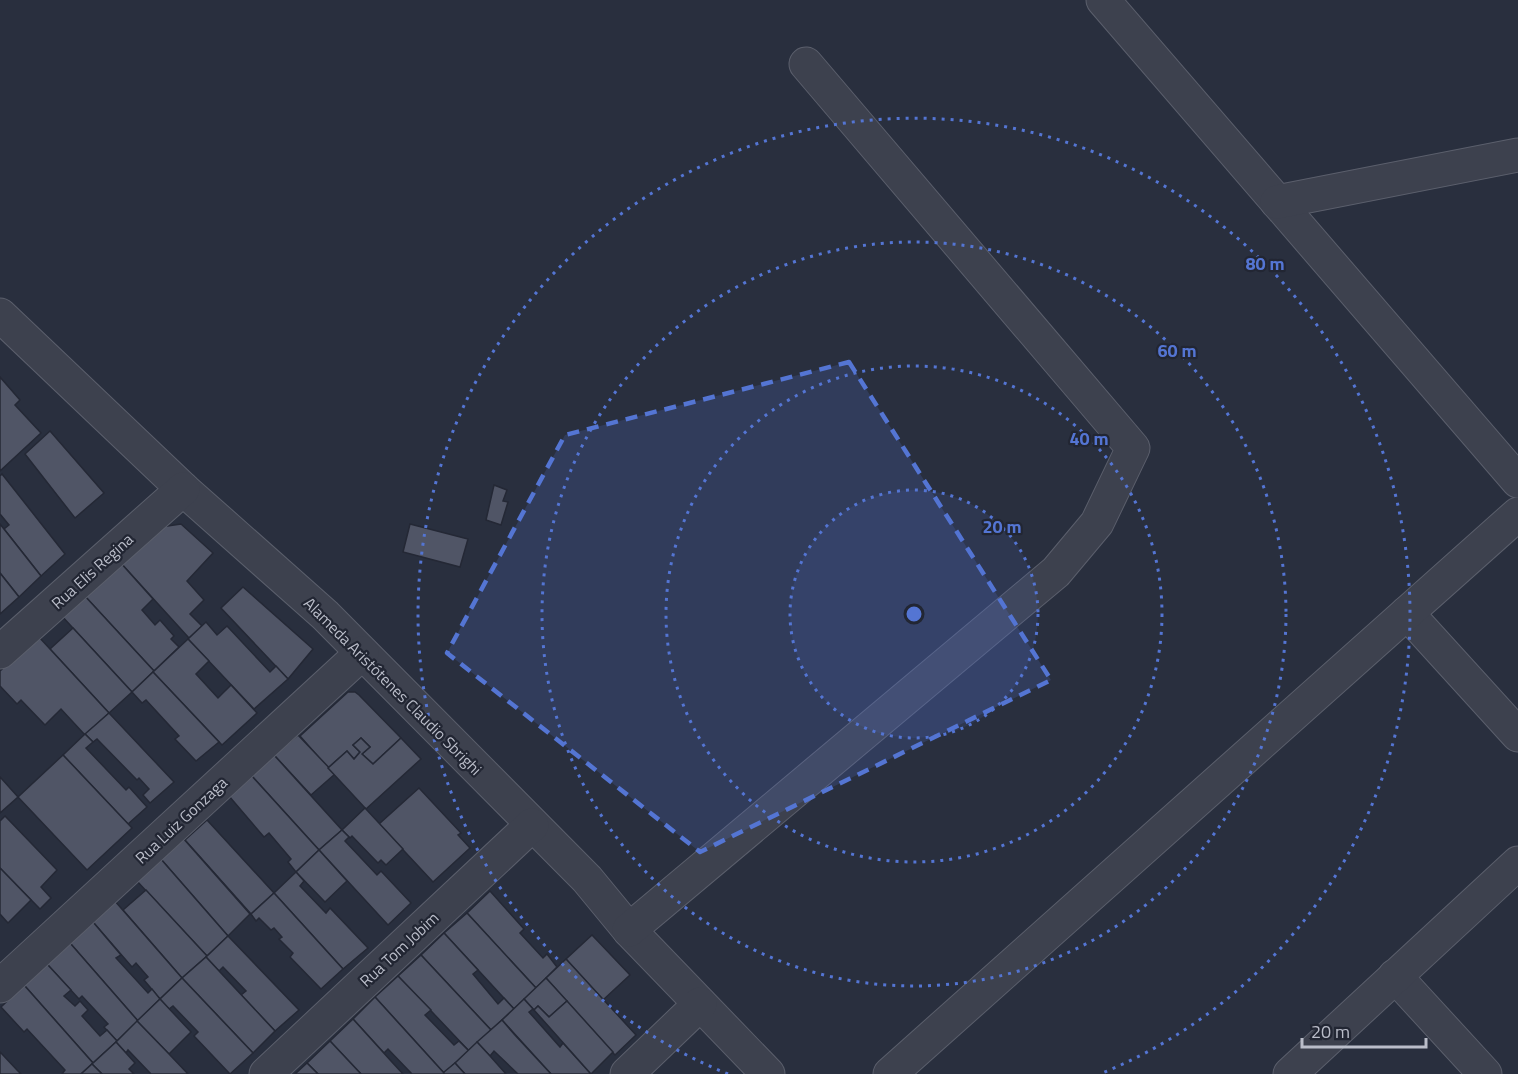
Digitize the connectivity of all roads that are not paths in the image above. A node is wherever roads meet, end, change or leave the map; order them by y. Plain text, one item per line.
1 (1107, 1) edge
2 (806, 64) dead end
3 (1518, 155) edge
4 (1277, 202) junction
5 (3, 323) edge
6 (1518, 481) edge
7 (183, 489) junction
8 (1518, 514) edge
9 (1407, 613) junction
10 (0, 652) edge
11 (362, 653) junction
12 (1518, 735) edge
13 (532, 825) junction
14 (1518, 862) edge
15 (629, 930) junction
16 (1395, 976) junction
17 (0, 986) edge
18 (700, 1004) junction
19 (266, 1074) edge
20 (627, 1074) edge
21 (768, 1074) edge
22 (890, 1074) edge
23 (1290, 1074) edge
24 (1485, 1074) edge

1 - 4 street
2 - 15 street
3 - 4 street
4 - 6 street
5 - 7 street, Alameda Aristótenes Claudio Sbrighi
7 - 10 street, Rua Elis Regina
7 - 11 street, Alameda Aristótenes Claudio Sbrighi
8 - 9 street
9 - 12 street
9 - 22 street
11 - 13 street, Alameda Aristótenes Claudio Sbrighi
11 - 17 street, Rua Luiz Gonzaga
13 - 15 street, Alameda Aristótenes Claudio Sbrighi
13 - 19 street, Rua Tom Jobim
14 - 16 street
15 - 18 street, Alameda Aristótenes Claudio Sbrighi
16 - 23 street
16 - 24 street
18 - 20 street
18 - 21 street, Alameda Aristótenes Claudio Sbrighi

